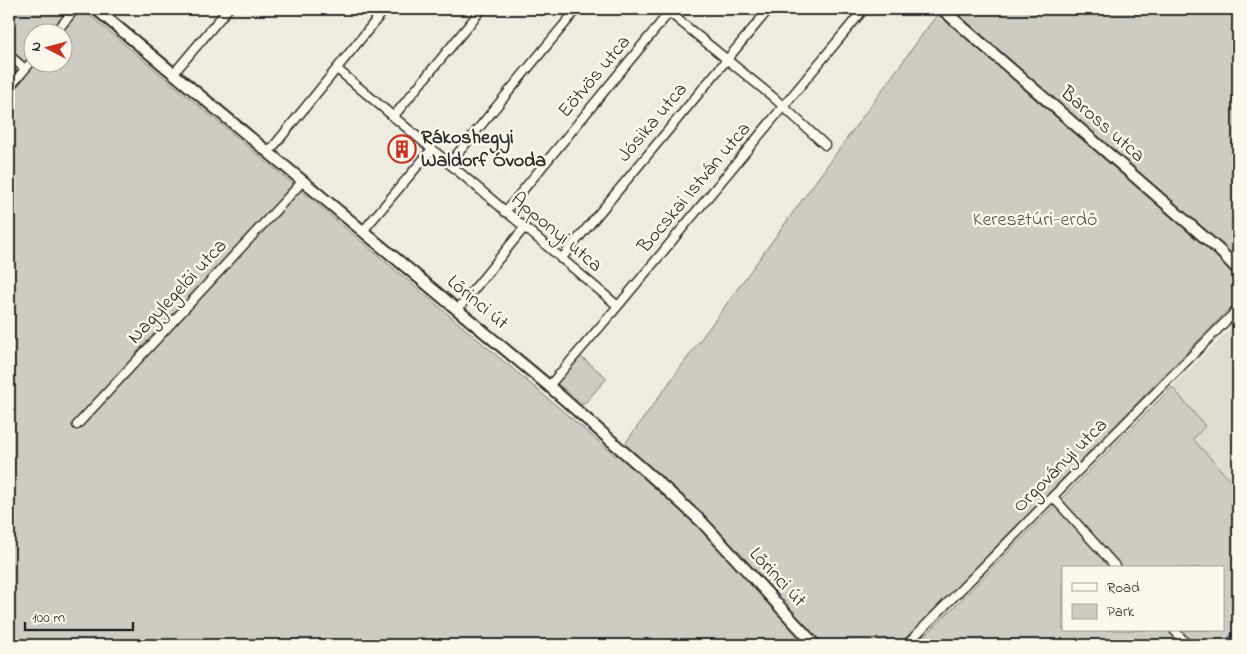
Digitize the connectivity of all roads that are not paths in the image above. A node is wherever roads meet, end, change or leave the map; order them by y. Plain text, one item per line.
1 (75, 9) edge
2 (96, 9) edge
3 (228, 9) edge
4 (385, 9) edge
5 (482, 9) edge
6 (577, 9) edge
7 (769, 9) edge
8 (864, 9) edge
9 (942, 9) edge
10 (669, 10) edge
11 (64, 22) edge
12 (9, 54) edge
13 (727, 60) junction
14 (22, 66) edge
15 (337, 69) junction
16 (22, 72) edge
17 (174, 73) junction
18 (9, 88) edge
19 (782, 107) junction
20 (393, 117) junction
21 (825, 145) dead end
22 (432, 149) junction
23 (269, 152) junction
24 (449, 164) junction
25 (303, 181) junction
26 (505, 212) junction
27 (524, 228) junction
28 (363, 230) junction
29 (561, 259) junction
30 (1238, 270) edge
31 (618, 306) junction
32 (1238, 309) edge
33 (458, 310) junction
34 (549, 386) junction
35 (77, 425) dead end
36 (1053, 497) junction
37 (1115, 566) edge
38 (1176, 632) edge
39 (1238, 636) edge
40 (815, 645) edge
41 (906, 645) edge
42 (1188, 645) edge
43 (1229, 645) edge

1 - 11 street
2 - 17 street, Lőrinci út
3 - 17 street
4 - 15 street
5 - 20 street
6 - 24 street
7 - 13 street, Jósika utca
8 - 19 street, Bocskai István utca
9 - 30 street, Baross utca
10 - 13 street
10 - 26 street, Eötvös utca
12 - 14 street
13 - 19 street
13 - 29 street, Jósika utca
15 - 20 street, Apponyi utca
15 - 23 street
16 - 18 street
17 - 23 street, Lőrinci út
19 - 21 street
19 - 31 street, Bocskai István utca
20 - 22 street, Apponyi utca
22 - 24 street, Apponyi utca
22 - 28 street
23 - 25 street, Lőrinci út
24 - 26 street, Apponyi utca
25 - 28 street, Lőrinci út
25 - 35 street, Nagylegelői utca
26 - 27 street, Apponyi utca
27 - 29 street, Apponyi utca
27 - 33 street
28 - 33 street, Lőrinci út
29 - 31 street, Apponyi utca
31 - 34 street, Bocskai István utca
32 - 36 street, Orgoványi utca
33 - 34 street, Lőrinci út
34 - 40 street, Lőrinci út
36 - 37 street
36 - 41 street, Orgoványi utca
38 - 42 street
39 - 43 street

